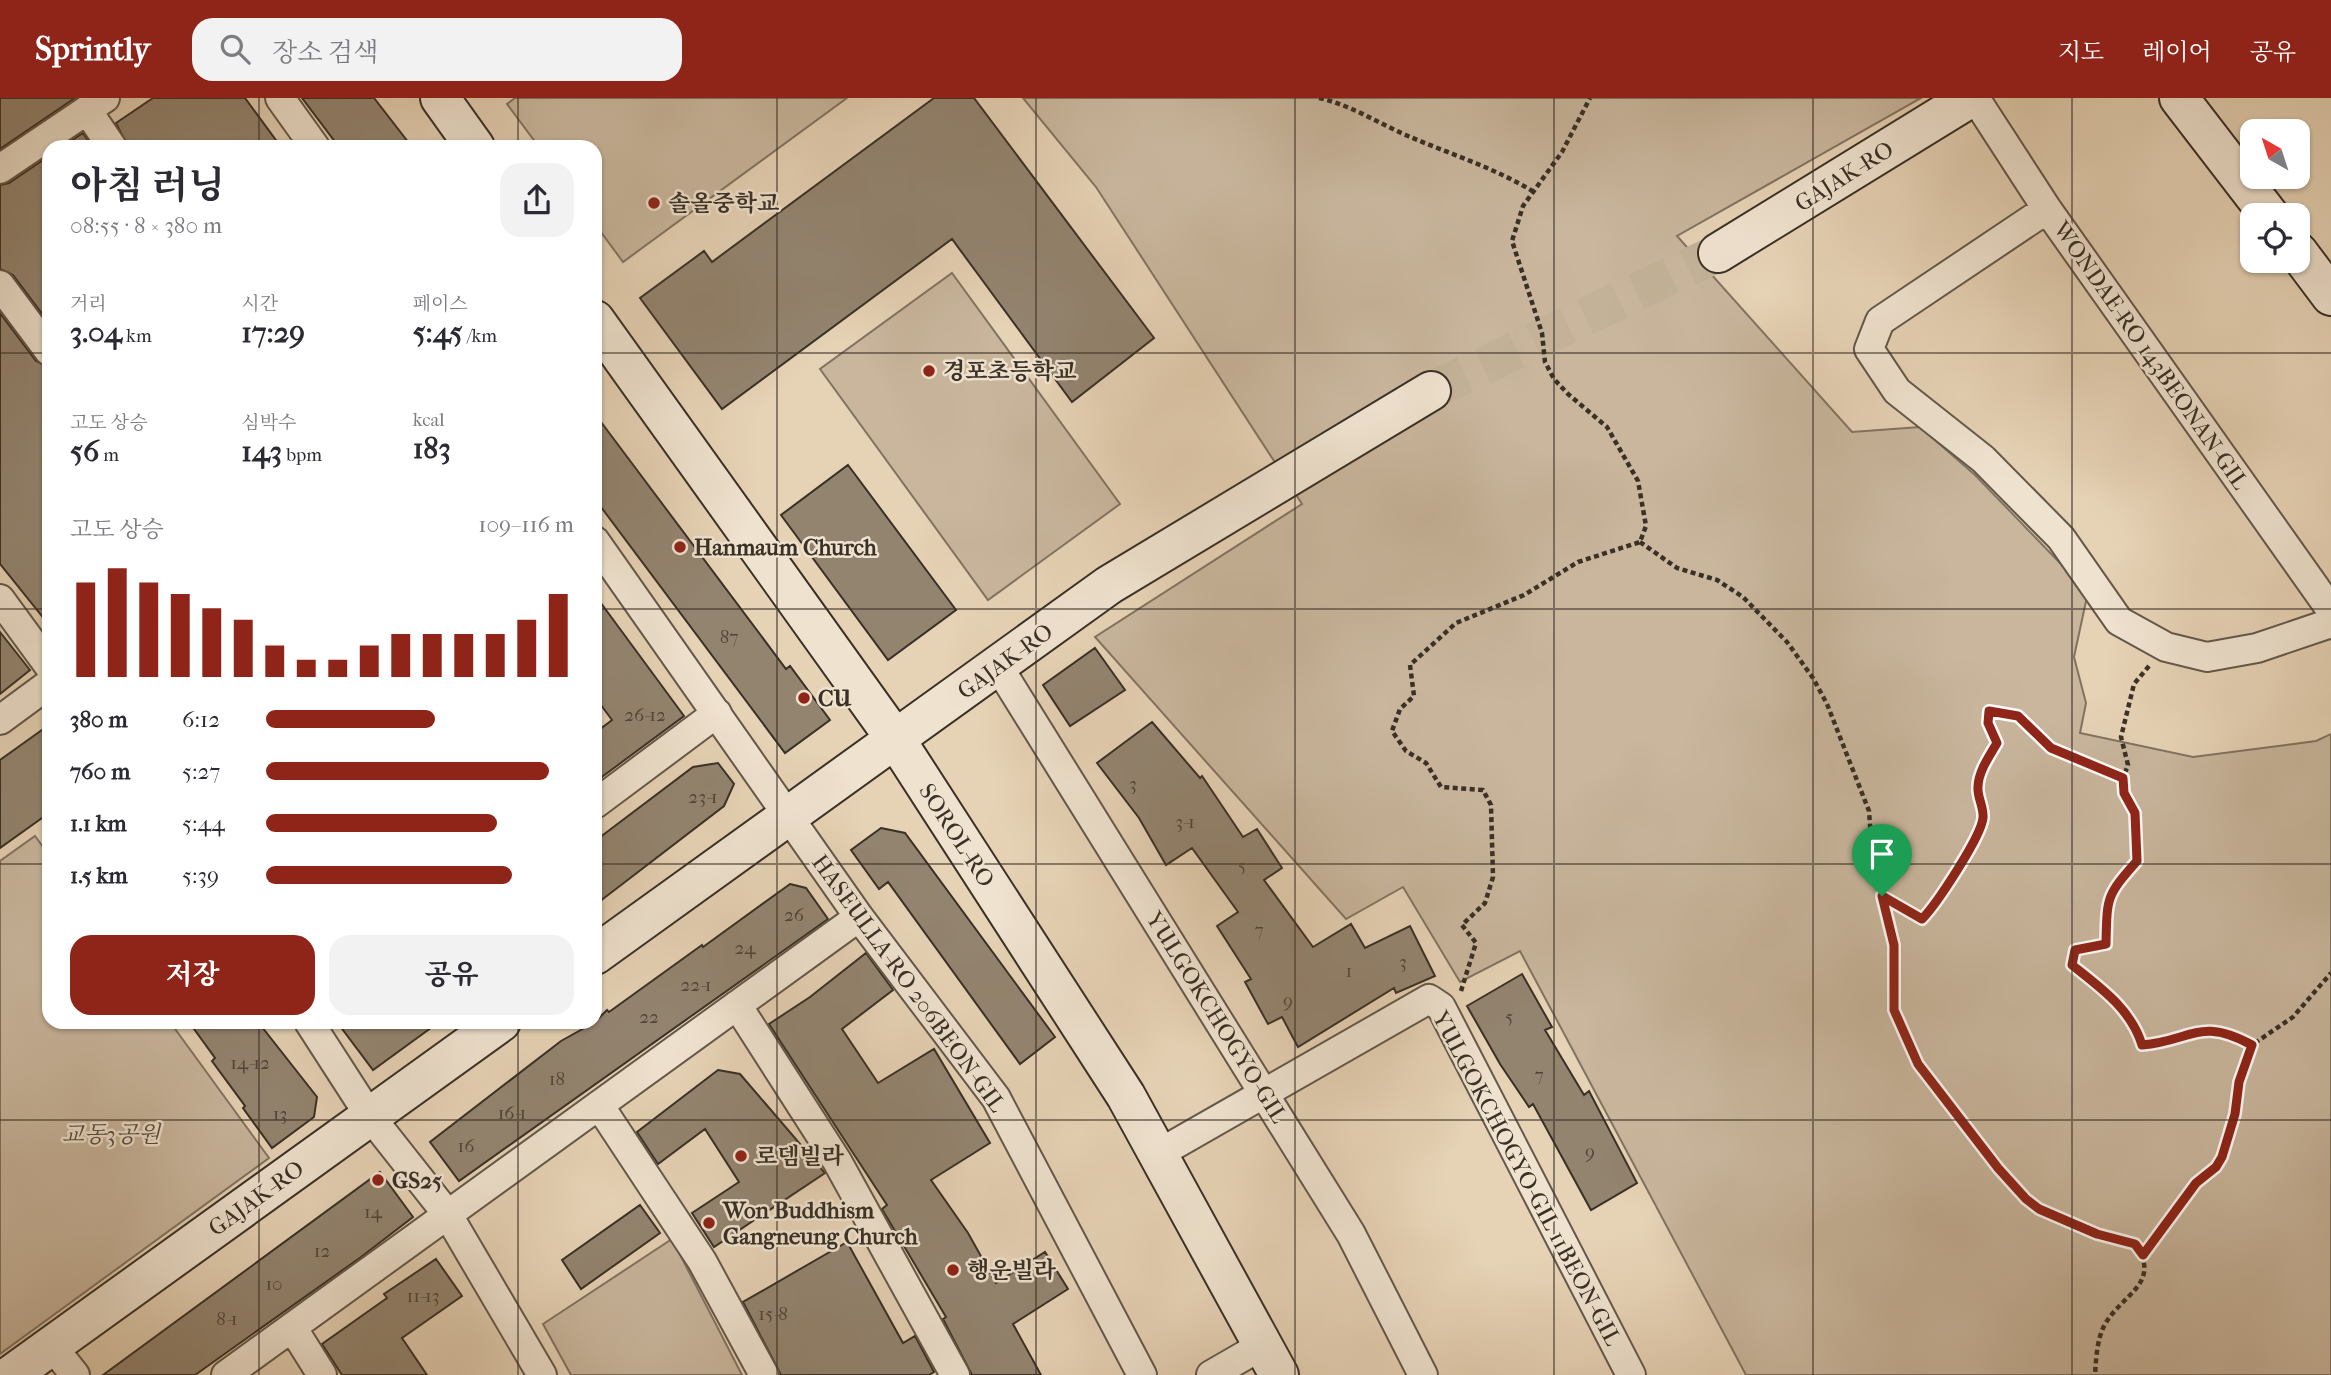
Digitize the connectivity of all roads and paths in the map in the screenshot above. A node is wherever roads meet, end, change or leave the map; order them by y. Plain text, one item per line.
1 (280, 98) edge
2 (440, 98) edge
3 (1319, 98) edge
4 (1590, 98) edge
5 (1970, 98) edge
6 (1975, 98) edge
7 (2179, 98) edge
8 (96, 104) edge
9 (43, 140) edge
10 (109, 140) edge
11 (310, 140) edge
12 (470, 140) edge
13 (42, 141) edge
14 (0, 169) edge
15 (1534, 192) junction
16 (2260, 203) edge
17 (2047, 209) junction
18 (1718, 253) tunnel mouth
19 (2310, 268) edge
20 (0, 285) edge
21 (2331, 296) edge
22 (602, 330) edge
23 (42, 342) edge
24 (1431, 391) tunnel mouth
25 (1640, 542) junction
26 (602, 551) edge
27 (0, 599) edge
28 (2331, 610) edge
29 (2331, 623) edge
30 (2166, 647) junction
31 (42, 656) edge
32 (998, 666) junction
33 (42, 689) edge
34 (717, 713) junction
35 (0, 720) edge
36 (895, 740) junction
37 (2123, 778) junction
38 (602, 799) edge
39 (790, 817) junction
40 (1882, 896) junction
41 (859, 917) junction
42 (602, 950) edge
43 (2331, 973) edge
44 (737, 1005) junction
45 (1441, 1007) junction
46 (314, 1029) edge
47 (491, 1029) edge
48 (2252, 1045) junction
49 (1263, 1091) junction
50 (599, 1105) junction
51 (369, 1115) junction
52 (1158, 1154) junction
53 (448, 1215) junction
54 (2143, 1255) junction
55 (292, 1327) junction
56 (1271, 1360) edge
57 (63, 1361) edge
58 (11, 1375) edge
59 (226, 1375) edge
60 (322, 1375) edge
61 (541, 1375) edge
62 (764, 1375) edge
63 (955, 1375) edge
64 (1142, 1375) edge
65 (1211, 1375) edge
66 (1423, 1375) edge
67 (1631, 1375) edge
68 (2095, 1375) edge

1 - 11 street
2 - 12 street
3 - 15 path
4 - 15 path
5 - 18 street, GAJAK-RO
6 - 17 street, WONDAE-RO 143BEONAN-GIL
7 - 16 street
8 - 9 street
8 - 10 street
13 - 14 street
15 - 25 path
17 - 28 street, WONDAE-RO 143BEONAN-GIL
17 - 30 street
19 - 21 street
20 - 23 street
22 - 36 street, SOROL-RO
24 - 32 street, GAJAK-RO
25 - 40 path
25 - 45 path
26 - 34 street, HASEULLA-RO 206BEON-GIL
27 - 31 street
29 - 30 street
30 - 37 path
32 - 36 street, GAJAK-RO
32 - 49 street, YULGOKCHOGYO-GIL
33 - 35 street
34 - 38 street
34 - 39 street, HASEULLA-RO 206BEON-GIL
36 - 39 street, GAJAK-RO
36 - 52 street, SOROL-RO
37 - 40 path
37 - 48 path
39 - 41 street, HASEULLA-RO 206BEON-GIL
39 - 42 street, GAJAK-RO
40 - 54 path
41 - 44 street
41 - 64 street, HASEULLA-RO 206BEON-GIL
43 - 48 path
44 - 50 street
44 - 63 street
45 - 49 street, YULGOKCHOGYO-GIL 11BEON-GIL
45 - 67 street, YULGOKCHOGYO-GIL 11BEON-GIL
46 - 51 street
47 - 51 street, GAJAK-RO
48 - 54 path
49 - 52 street, YULGOKCHOGYO-GIL 11BEON-GIL
49 - 66 street, YULGOKCHOGYO-GIL
50 - 53 street
50 - 62 street
51 - 53 street
51 - 57 street, GAJAK-RO
52 - 56 street, SOROL-RO
53 - 55 street
53 - 61 street
54 - 68 path
55 - 59 street
55 - 60 street
56 - 65 street
57 - 58 street, GAJAK-RO

